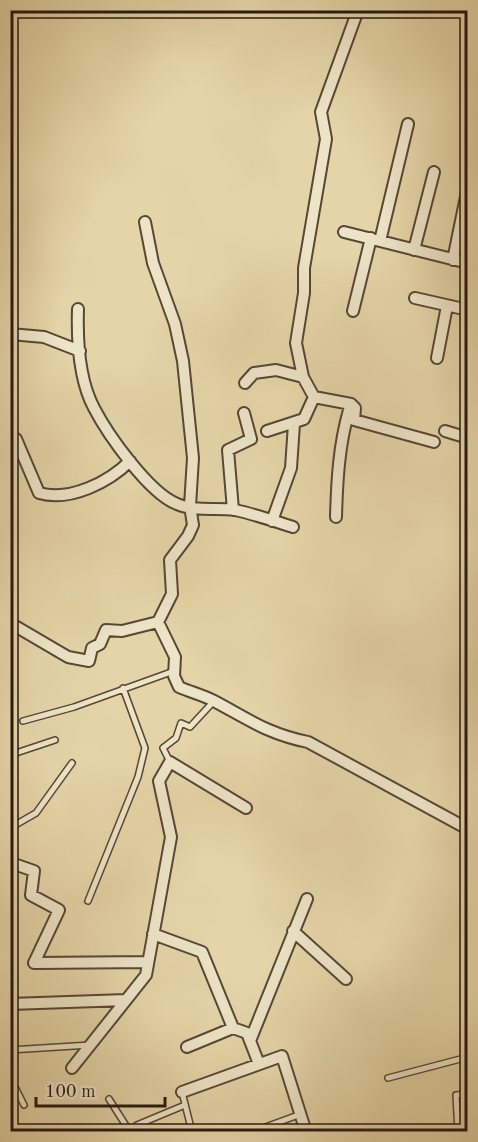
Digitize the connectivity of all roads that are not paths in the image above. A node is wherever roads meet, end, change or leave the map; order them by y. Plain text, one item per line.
1 (358, 10) edge
2 (408, 124) dead end
3 (434, 172) dead end
4 (468, 187) edge
5 (145, 222) dead end
6 (344, 232) dead end
7 (376, 240) junction
8 (414, 250) junction
9 (453, 260) junction
10 (468, 264) edge
11 (416, 298) dead end
12 (447, 306) junction
13 (78, 309) dead end
14 (468, 310) edge
15 (353, 311) dead end
16 (10, 334) edge
17 (80, 351) junction
18 (437, 358) dead end
19 (303, 377) junction
20 (245, 383) dead end
21 (314, 398) junction
22 (351, 404) junction
23 (244, 412) dead end
24 (294, 424) junction
25 (267, 431) dead end
26 (445, 431) dead end
27 (10, 435) edge
28 (468, 438) edge
29 (434, 442) dead end
30 (130, 461) junction
31 (190, 506) junction
32 (233, 510) junction
33 (336, 517) dead end
34 (272, 521) junction
35 (293, 527) dead end
36 (158, 622) junction
37 (10, 623) edge
38 (174, 671) junction
39 (123, 688) junction
40 (215, 701) junction
41 (23, 721) dead end
42 (55, 740) dead end
43 (10, 754) edge
44 (170, 762) junction
45 (72, 763) dead end
46 (246, 808) dead end
47 (10, 828) edge
48 (468, 829) edge
49 (17, 865) dead end
50 (307, 899) dead end
51 (88, 901) dead end
52 (293, 931) junction
53 (153, 934) junction
54 (148, 962) junction
55 (346, 979) dead end
56 (126, 1000) junction
57 (10, 1004) edge
58 (233, 1028) junction
59 (250, 1041) junction
60 (90, 1045) junction
61 (187, 1047) dead end
62 (10, 1050) edge
63 (468, 1057) edge
64 (259, 1064) junction
65 (72, 1068) dead end
66 (10, 1077) edge
67 (388, 1078) dead end
68 (182, 1092) joint
69 (468, 1095) edge
70 (109, 1099) dead end
71 (185, 1104) junction
72 (24, 1105) dead end
73 (301, 1114) junction
74 (138, 1125) dead end
75 (130, 1131) edge
76 (192, 1131) edge
77 (252, 1131) edge
78 (306, 1131) edge
79 (458, 1131) edge

1 - 19 street
2 - 7 street
3 - 8 street
4 - 9 street
5 - 31 street
6 - 7 street
7 - 8 street
7 - 15 street
8 - 9 street
9 - 10 street
11 - 12 street
12 - 14 street
12 - 18 street
13 - 17 street
16 - 17 street
17 - 30 street
19 - 20 street
19 - 21 street
21 - 22 street
21 - 24 street
22 - 29 street
22 - 33 street
23 - 32 street
24 - 25 street
24 - 34 street
26 - 28 street
27 - 30 street
30 - 31 street
31 - 32 street
31 - 36 street
32 - 34 street
34 - 35 street
36 - 37 street
36 - 38 street
38 - 39 lane
38 - 40 street
39 - 41 lane
39 - 51 lane
40 - 44 lane
40 - 48 street
42 - 43 lane
44 - 46 street
44 - 53 street
45 - 47 lane
49 - 54 street
50 - 52 street
52 - 55 street
52 - 59 street
53 - 54 street
53 - 58 street
54 - 56 street
56 - 57 street
56 - 60 street
58 - 59 street
58 - 61 street
59 - 64 street
60 - 62 lane
60 - 65 street
63 - 67 lane
64 - 68 street
64 - 73 street
66 - 72 lane
68 - 71 lane
69 - 79 lane
70 - 75 lane
71 - 74 lane
71 - 76 lane
73 - 77 lane
73 - 78 street

